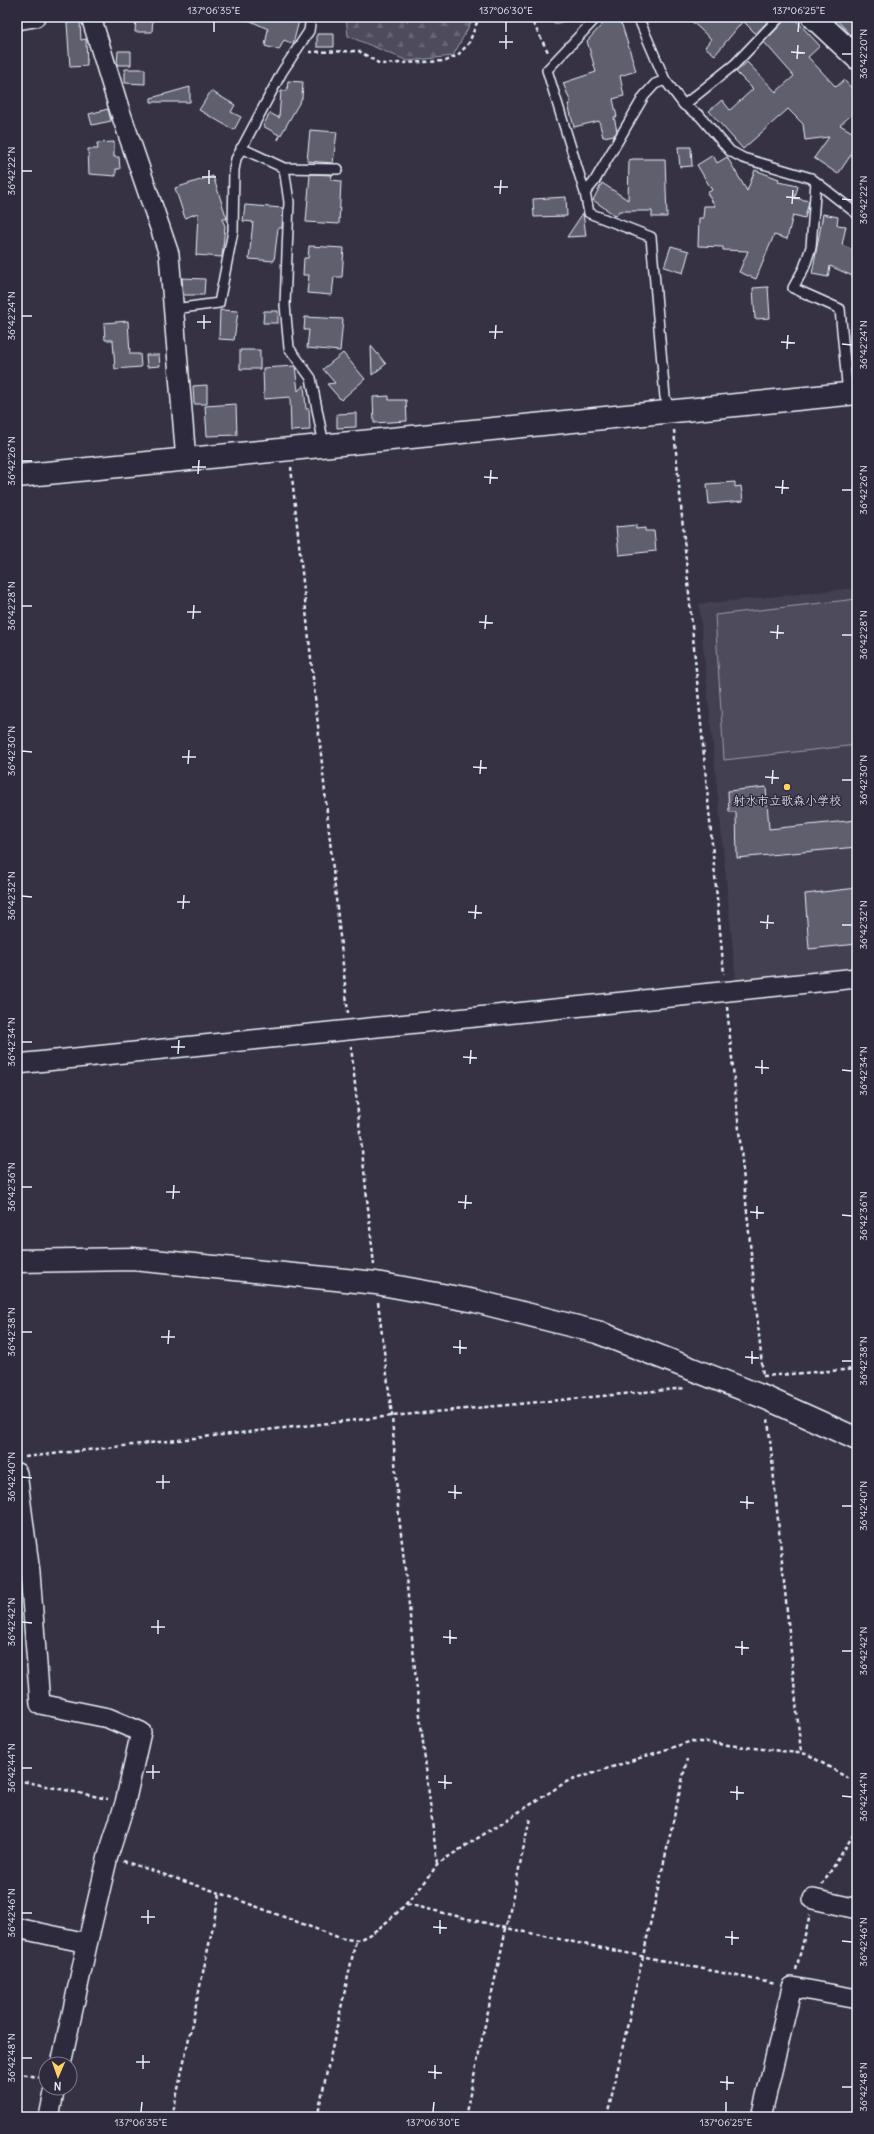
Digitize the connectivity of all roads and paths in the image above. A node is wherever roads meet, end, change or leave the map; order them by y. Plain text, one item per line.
1 (35, 17) edge
2 (90, 17) edge
3 (311, 17) edge
4 (479, 17) edge
5 (530, 17) edge
6 (597, 17) edge
7 (638, 17) edge
8 (780, 17) edge
9 (813, 17) edge
10 (17, 20) edge
11 (296, 52) junction
12 (857, 58) edge
13 (554, 63) junction
14 (665, 80) junction
15 (684, 105) junction
16 (242, 148) junction
17 (284, 168) junction
18 (338, 169) dead end
19 (816, 182) junction
20 (585, 193) junction
21 (857, 214) edge
22 (174, 309) junction
23 (852, 394) edge
24 (672, 413) junction
25 (324, 447) junction
26 (289, 450) junction
27 (186, 460) junction
28 (17, 476) edge
29 (857, 978) edge
30 (725, 992) junction
31 (349, 1030) junction
32 (17, 1064) edge
33 (17, 1261) edge
34 (376, 1283) junction
35 (857, 1369) edge
36 (763, 1376) junction
37 (688, 1388) dead end
38 (766, 1398) junction
39 (392, 1416) junction
40 (857, 1439) edge
41 (17, 1458) edge
42 (17, 1473) edge
43 (801, 1753) junction
44 (687, 1759) dead end
45 (17, 1780) edge
46 (851, 1780) dead end
47 (125, 1803) junction
48 (530, 1818) dead end
49 (108, 1856) junction
50 (437, 1864) junction
51 (220, 1892) junction
52 (813, 1899) dead end
53 (407, 1904) junction
54 (857, 1909) edge
55 (17, 1928) edge
56 (506, 1928) junction
57 (356, 1940) junction
58 (87, 1943) junction
59 (642, 1956) junction
60 (792, 1987) junction
61 (857, 1999) edge
62 (63, 2056) edge
63 (17, 2073) edge
64 (38, 2077) edge
65 (54, 2096) edge
66 (49, 2117) edge
67 (172, 2117) edge
68 (317, 2117) edge
69 (465, 2117) edge
70 (607, 2117) edge
71 (761, 2117) edge

1 - 10 street
2 - 22 street
3 - 11 lane
4 - 11 path
5 - 13 path
6 - 13 lane
7 - 14 lane
8 - 15 lane
9 - 12 street
11 - 16 lane
13 - 20 lane
14 - 15 lane
14 - 20 lane
15 - 19 lane
16 - 17 lane
16 - 22 lane
17 - 18 lane
17 - 25 lane
19 - 21 lane
19 - 23 lane
20 - 24 lane
22 - 27 street
23 - 24 street
24 - 25 street
24 - 30 path
25 - 26 street
26 - 27 street
26 - 31 path
27 - 28 street
29 - 30 street
30 - 31 street
30 - 36 path
31 - 32 street
31 - 34 path
33 - 34 street
34 - 38 street
34 - 39 path
35 - 36 path
36 - 38 path
37 - 39 path
38 - 40 street
38 - 43 path
39 - 41 path
39 - 50 path
42 - 47 street
43 - 46 path
43 - 50 path
44 - 59 path
45 - 47 path
47 - 49 street
48 - 56 path
49 - 51 path
49 - 58 street
50 - 53 path
51 - 57 path
51 - 67 path
52 - 54 street
53 - 56 path
53 - 57 path
55 - 58 street
56 - 59 path
56 - 69 path
57 - 68 path
58 - 62 street
59 - 60 path
59 - 70 path
60 - 61 street
60 - 71 street
63 - 64 path
65 - 66 street

